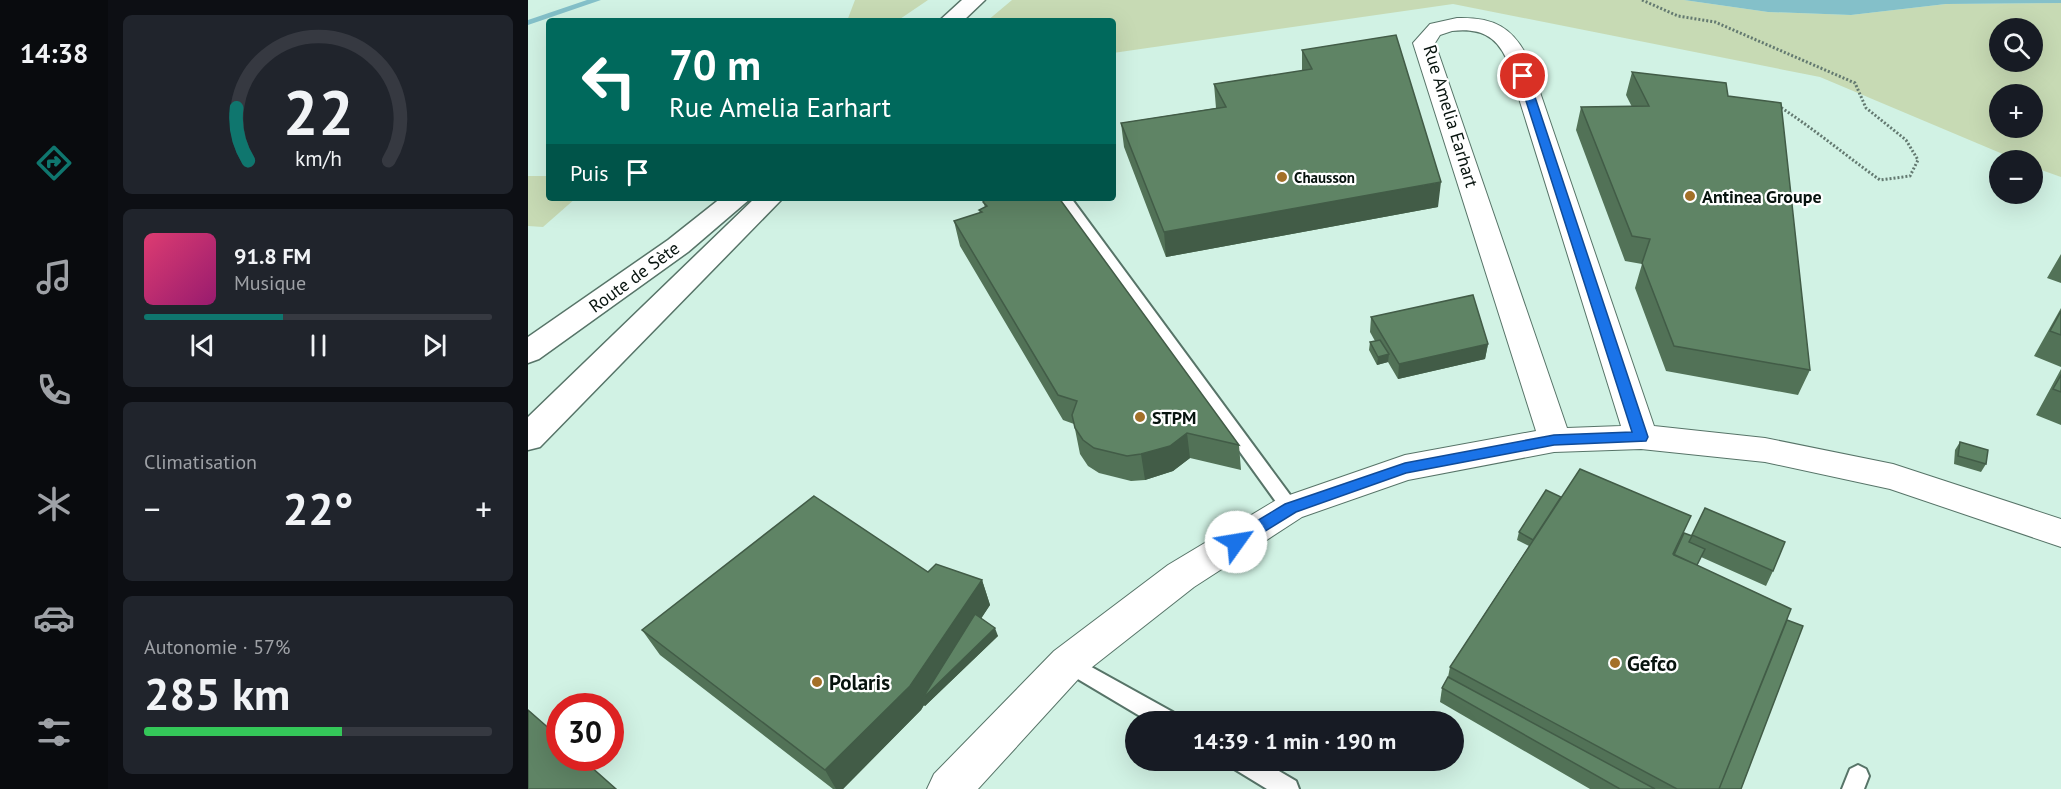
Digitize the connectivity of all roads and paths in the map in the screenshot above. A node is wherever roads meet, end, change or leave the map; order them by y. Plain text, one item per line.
1 (975, 0) edge
2 (1642, 0) edge
3 (954, 18) edge
4 (1769, 104) edge
5 (734, 201) edge
6 (767, 201) edge
7 (1066, 201) edge
8 (528, 352) edge
9 (1641, 437) junction
10 (528, 438) edge
11 (1554, 440) junction
12 (1290, 508) junction
13 (2061, 533) edge
14 (1068, 663) junction
15 (1151, 711) edge
16 (1258, 771) edge
17 (949, 789) edge
18 (1288, 789) edge

1 - 3 main road
2 - 4 path
5 - 8 main road, Route de Sète
6 - 10 main road
7 - 12 lane
9 - 11 street
9 - 11 street, Rue Amelia Earhart
9 - 13 street
11 - 12 street
12 - 14 street
14 - 15 lane
14 - 17 street
16 - 18 lane

